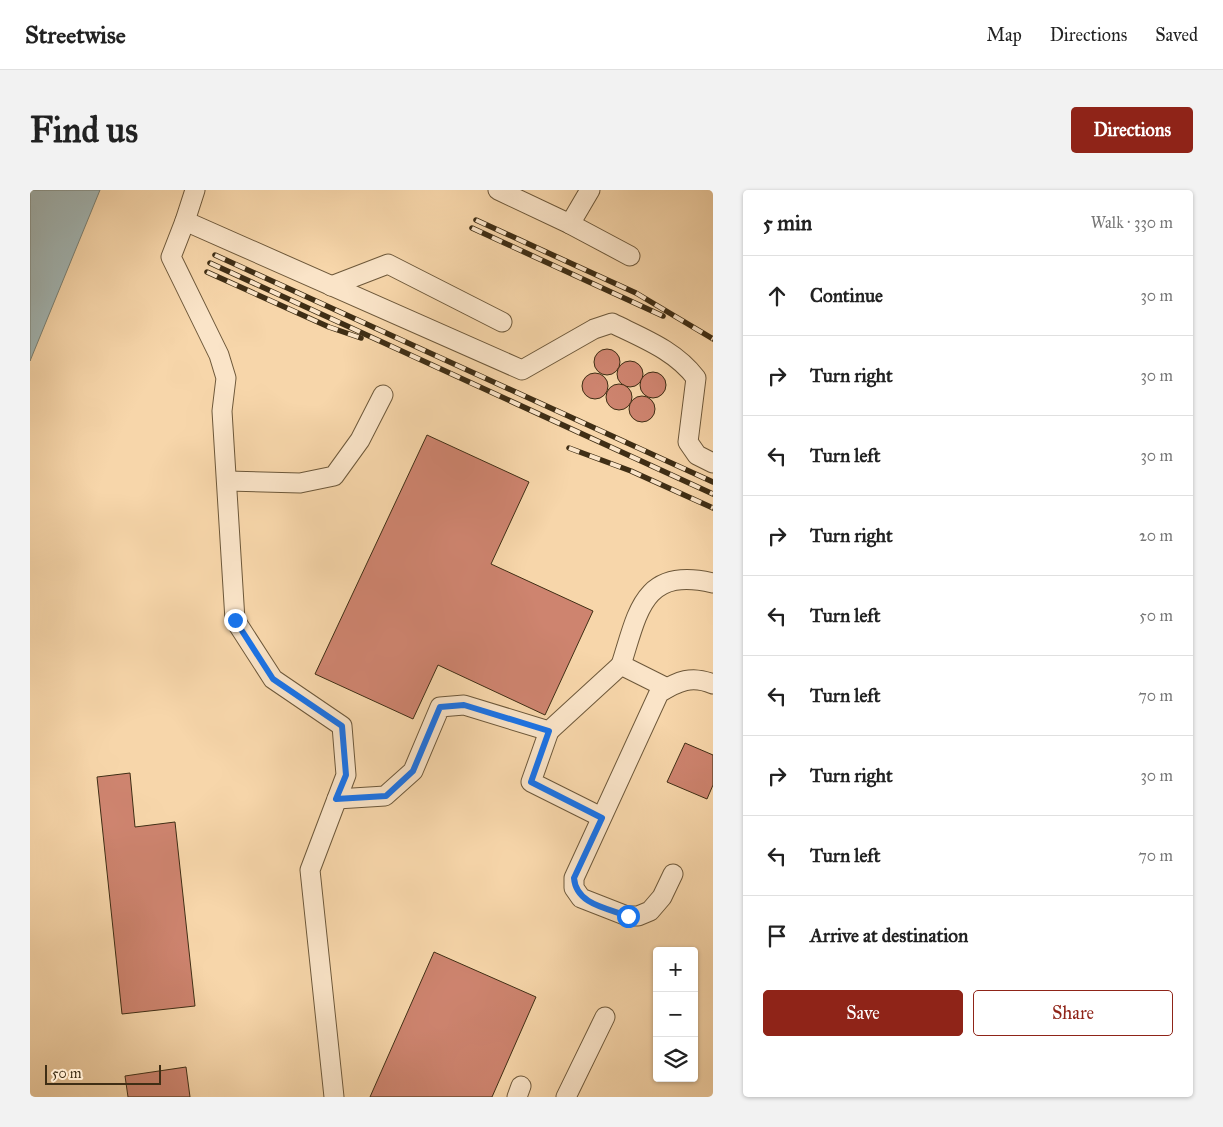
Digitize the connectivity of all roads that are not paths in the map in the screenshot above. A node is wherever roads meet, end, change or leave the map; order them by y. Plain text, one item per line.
1 (195, 190) edge
2 (498, 190) edge
3 (590, 190) edge
4 (185, 221) junction
5 (570, 224) junction
6 (630, 256) dead end
7 (330, 286) junction
8 (502, 322) dead end
9 (383, 395) dead end
10 (713, 463) edge
11 (227, 481) junction
12 (713, 583) edge
13 (621, 665) junction
14 (713, 684) edge
15 (667, 688) junction
16 (549, 731) junction
17 (336, 799) junction
18 (602, 818) junction
19 (674, 874) dead end
20 (605, 1017) dead end
21 (334, 1097) edge
22 (566, 1097) edge

1 - 4 lane
2 - 5 lane
3 - 5 lane
4 - 7 lane
4 - 11 lane
5 - 6 lane
7 - 8 lane
7 - 10 lane
9 - 11 lane
11 - 17 lane
12 - 13 lane
13 - 15 lane
13 - 16 lane
14 - 15 lane
15 - 18 lane
16 - 17 lane
16 - 18 lane
17 - 21 lane
18 - 19 lane
20 - 22 lane

